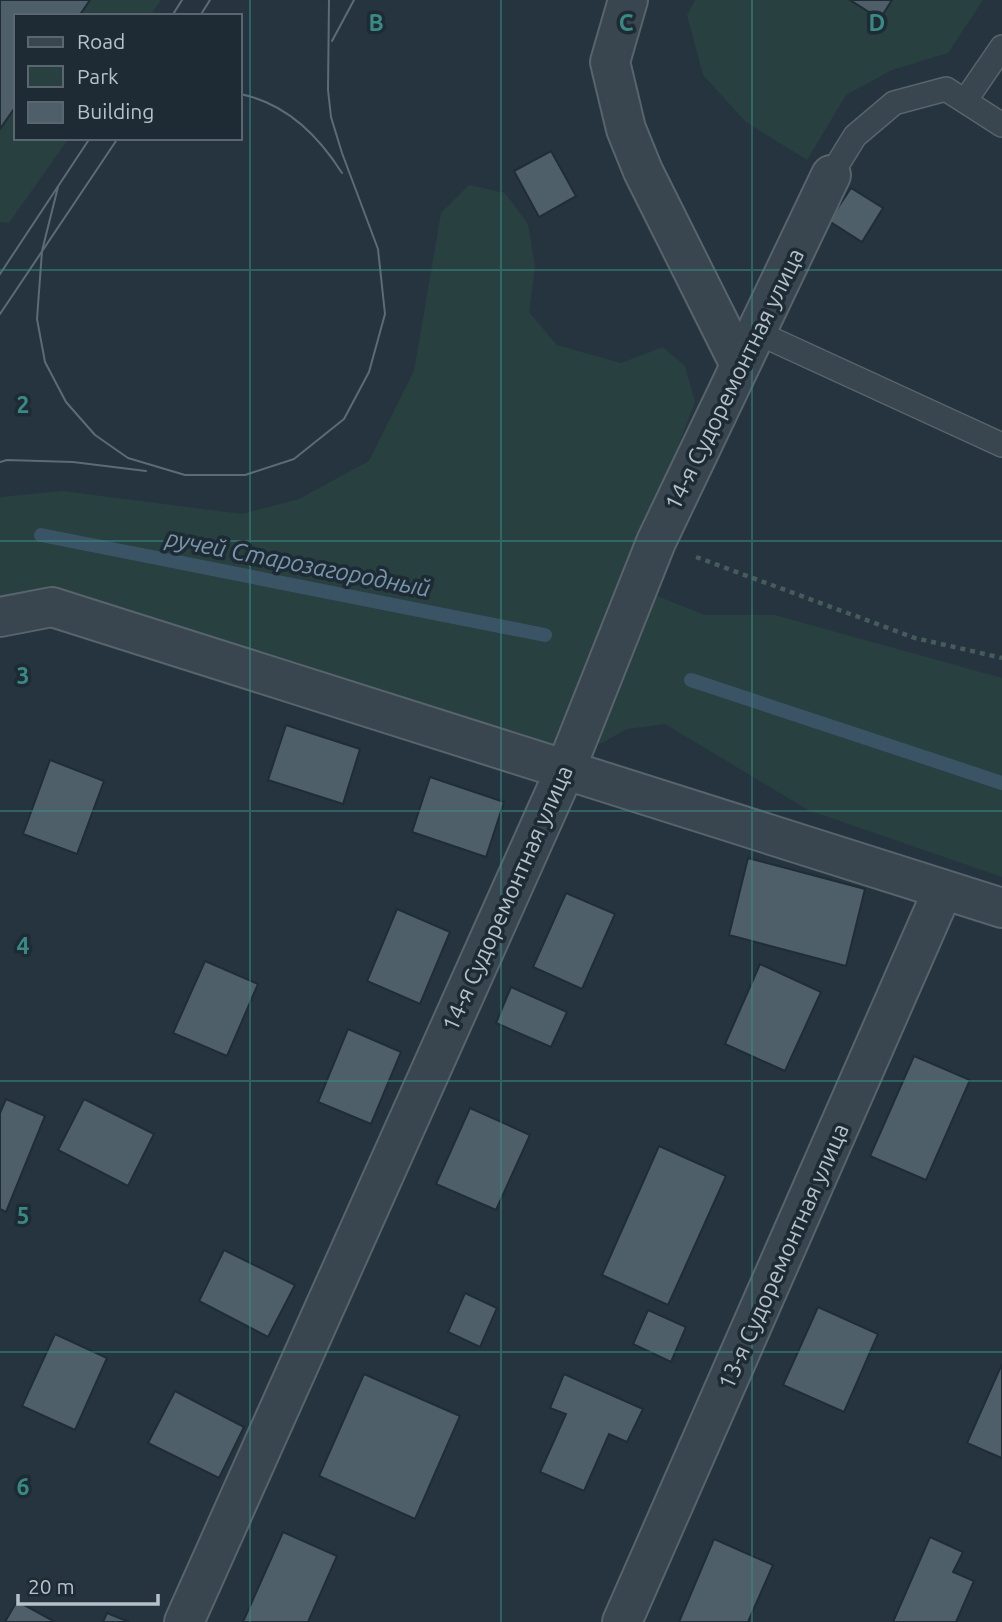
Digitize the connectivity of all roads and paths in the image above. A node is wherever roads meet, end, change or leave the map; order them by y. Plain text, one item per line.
1 (628, 0) edge
2 (1002, 47) edge
3 (965, 101) junction
4 (1002, 125) edge
5 (831, 175) joint
6 (757, 332) junction
7 (740, 365) junction
8 (1002, 445) edge
9 (656, 542) junction
10 (0, 617) edge
11 (1002, 657) edge
12 (566, 768) junction
13 (943, 890) junction
14 (1002, 908) edge
15 (184, 1622) edge
16 (622, 1622) edge

1 - 7 street
2 - 3 lane
3 - 4 lane
3 - 5 lane
5 - 6 street, 14-я Судоремонтная улица
6 - 7 street, 14-я Судоремонтная улица
6 - 8 lane
7 - 9 street, 14-я Судоремонтная улица
9 - 11 path
9 - 12 street, 14-я Судоремонтная улица
10 - 12 street
12 - 13 street
12 - 15 street, 14-я Судоремонтная улица
13 - 14 street
13 - 16 street, 13-я Судоремонтная улица

